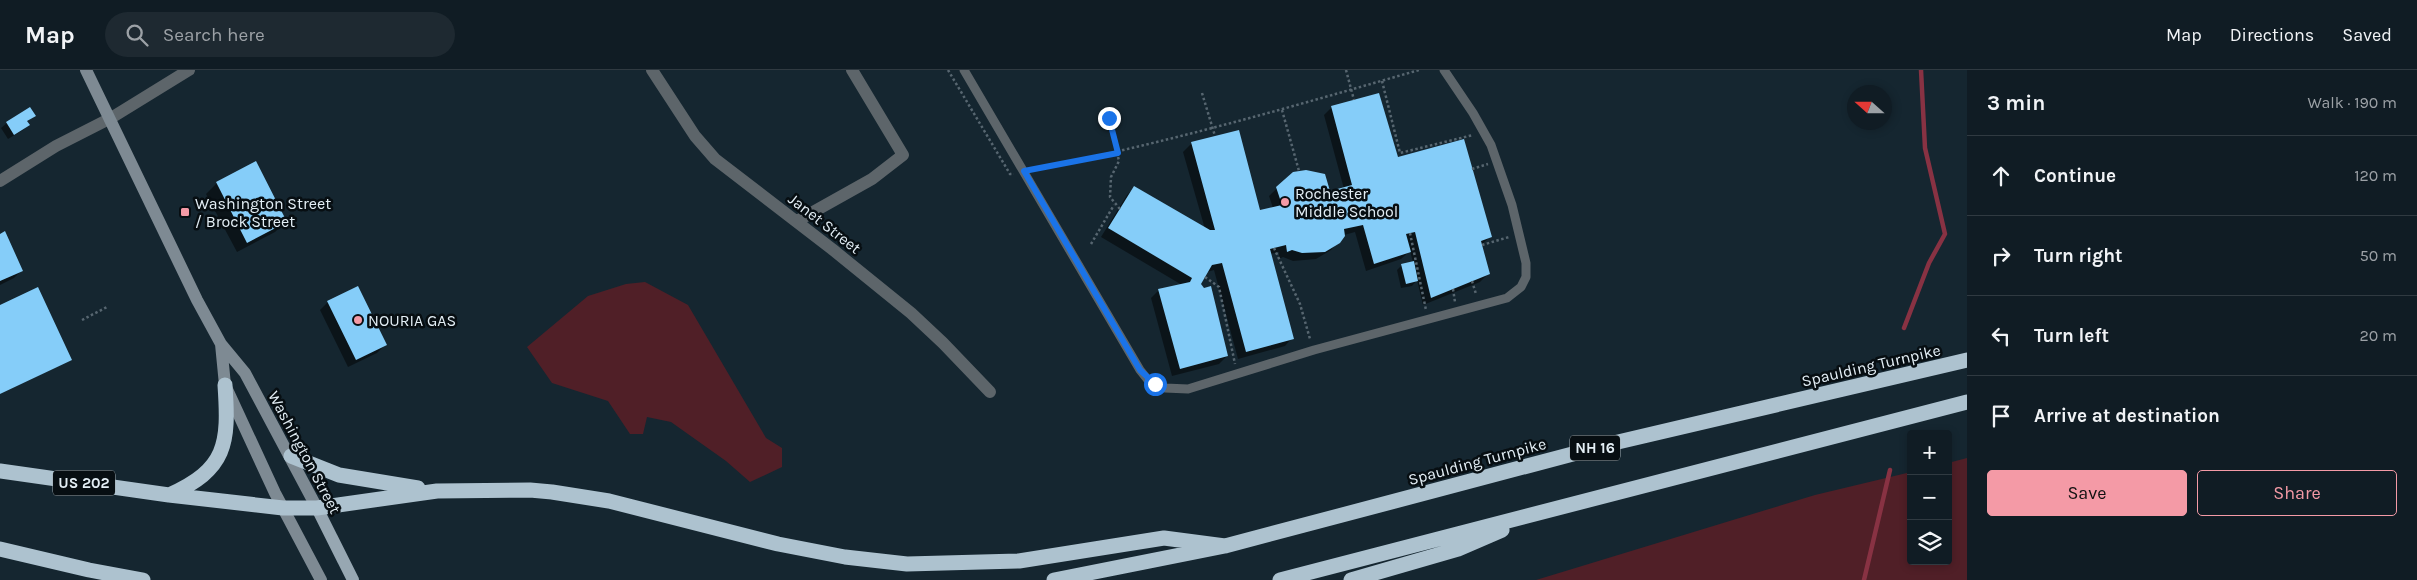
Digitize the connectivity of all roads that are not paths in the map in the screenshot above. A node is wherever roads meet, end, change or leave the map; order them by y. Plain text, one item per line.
1 (86, 70) edge
2 (189, 70) edge
3 (652, 70) edge
4 (852, 70) edge
5 (964, 70) edge
6 (1444, 70) edge
7 (111, 118) junction
8 (0, 181) edge
9 (797, 221) junction
10 (221, 344) junction
11 (1967, 360) edge
12 (225, 385) junction
13 (990, 392) dead end
14 (1967, 402) edge
15 (291, 456) junction
16 (0, 471) edge
17 (437, 491) junction
18 (169, 495) junction
19 (283, 508) junction
20 (317, 508) junction
21 (1554, 508) junction
22 (1225, 546) junction
23 (0, 549) edge
24 (143, 580) edge
25 (321, 580) edge
26 (353, 580) edge
27 (1054, 580) edge
28 (1280, 580) edge
29 (1351, 580) edge

1 - 7 main road, Washington Street
2 - 7 street
3 - 9 street, Janet Street
4 - 9 street
5 - 6 lane
7 - 8 street
7 - 10 main road, Washington Street
9 - 13 street, Janet Street
10 - 12 main road, Washington Street
10 - 15 main road, Washington Street
11 - 22 highway, Spaulding Turnpike / NH 16
12 - 18 highway
12 - 19 main road, Washington Street
14 - 21 highway
15 - 17 highway
15 - 20 main road, Washington Street
16 - 18 highway, US 202
17 - 20 highway
17 - 22 highway
18 - 19 highway, US 202
19 - 20 highway, US 202
19 - 25 main road, Washington Street
20 - 26 main road, Washington Street
21 - 28 highway
21 - 29 highway
22 - 27 highway, Spaulding Turnpike / NH 16
23 - 24 highway

